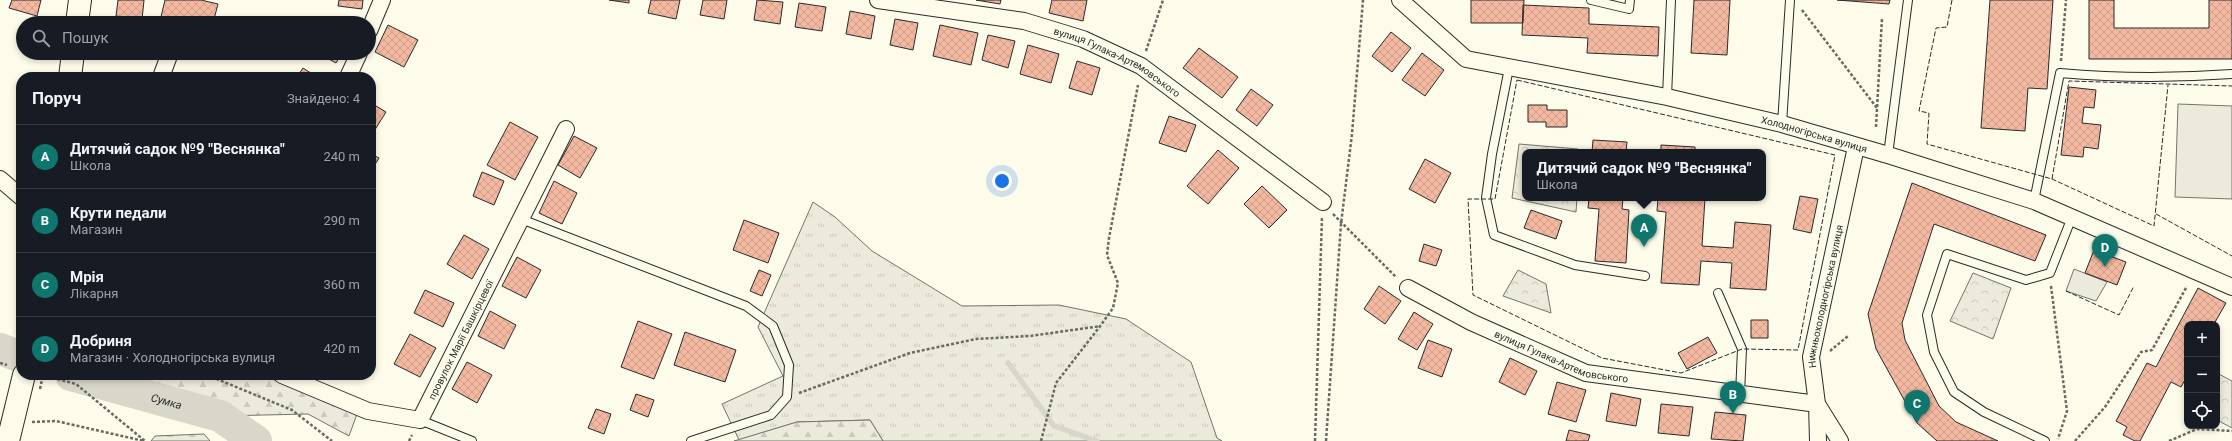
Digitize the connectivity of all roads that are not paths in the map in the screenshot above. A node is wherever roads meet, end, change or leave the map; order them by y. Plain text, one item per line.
1 (80, 0) edge
2 (382, 0) edge
3 (878, 0) edge
4 (1400, 0) edge
5 (1591, 0) edge
6 (1630, 0) edge
7 (1671, 0) edge
8 (1790, 0) edge
9 (1908, 0) edge
10 (78, 16) edge
11 (375, 16) edge
12 (72, 60) edge
13 (167, 60) edge
14 (356, 60) edge
15 (1509, 68) junction
16 (71, 72) edge
17 (163, 72) edge
18 (350, 72) edge
19 (2232, 74) edge
20 (1667, 97) junction
21 (1782, 124) junction
22 (566, 129) dead end
23 (1856, 147) junction
24 (1888, 155) junction
25 (0, 179) edge
26 (16, 193) edge
27 (1322, 202) road end
28 (2034, 202) junction
29 (2072, 217) junction
30 (521, 219) junction
31 (1645, 276) dead end
32 (2232, 287) edge
33 (1408, 288) road end
34 (1718, 293) dead end
35 (294, 380) edge
36 (29, 383) edge
37 (1740, 394) junction
38 (1817, 404) junction
39 (420, 420) junction
40 (8, 441) edge
41 (472, 441) edge
42 (691, 441) edge
43 (1818, 441) edge
44 (1840, 441) edge
45 (2045, 441) edge

1 - 10 main road
2 - 11 street
3 - 27 street, вулиця Гулака-Артемовського
4 - 15 street, Холодногірська вулиця
5 - 6 lane
7 - 20 lane
8 - 21 lane
9 - 24 lane
12 - 16 main road
13 - 17 street
14 - 18 street
15 - 20 street, Холодногірська вулиця
15 - 31 lane
19 - 28 lane
20 - 21 street, Холодногірська вулиця
21 - 23 street, Холодногірська вулиця
22 - 30 street, провулок Марії Башкірцевої
23 - 24 street, Холодногірська вулиця
23 - 38 street, Нижньохолодногірська вулиця
24 - 28 street, Холодногірська вулиця
25 - 26 street
28 - 29 street, Холодногірська вулиця
29 - 32 street, Холодногірська вулиця
29 - 45 lane
30 - 39 street, провулок Марії Башкірцевої
30 - 42 lane
33 - 37 street, вулиця Гулака-Артемовського
34 - 37 lane
35 - 39 street
36 - 40 main road
37 - 38 street, вулиця Гулака-Артемовського
38 - 43 street
38 - 44 street, Нижньохолодногірська вулиця
39 - 41 lane

